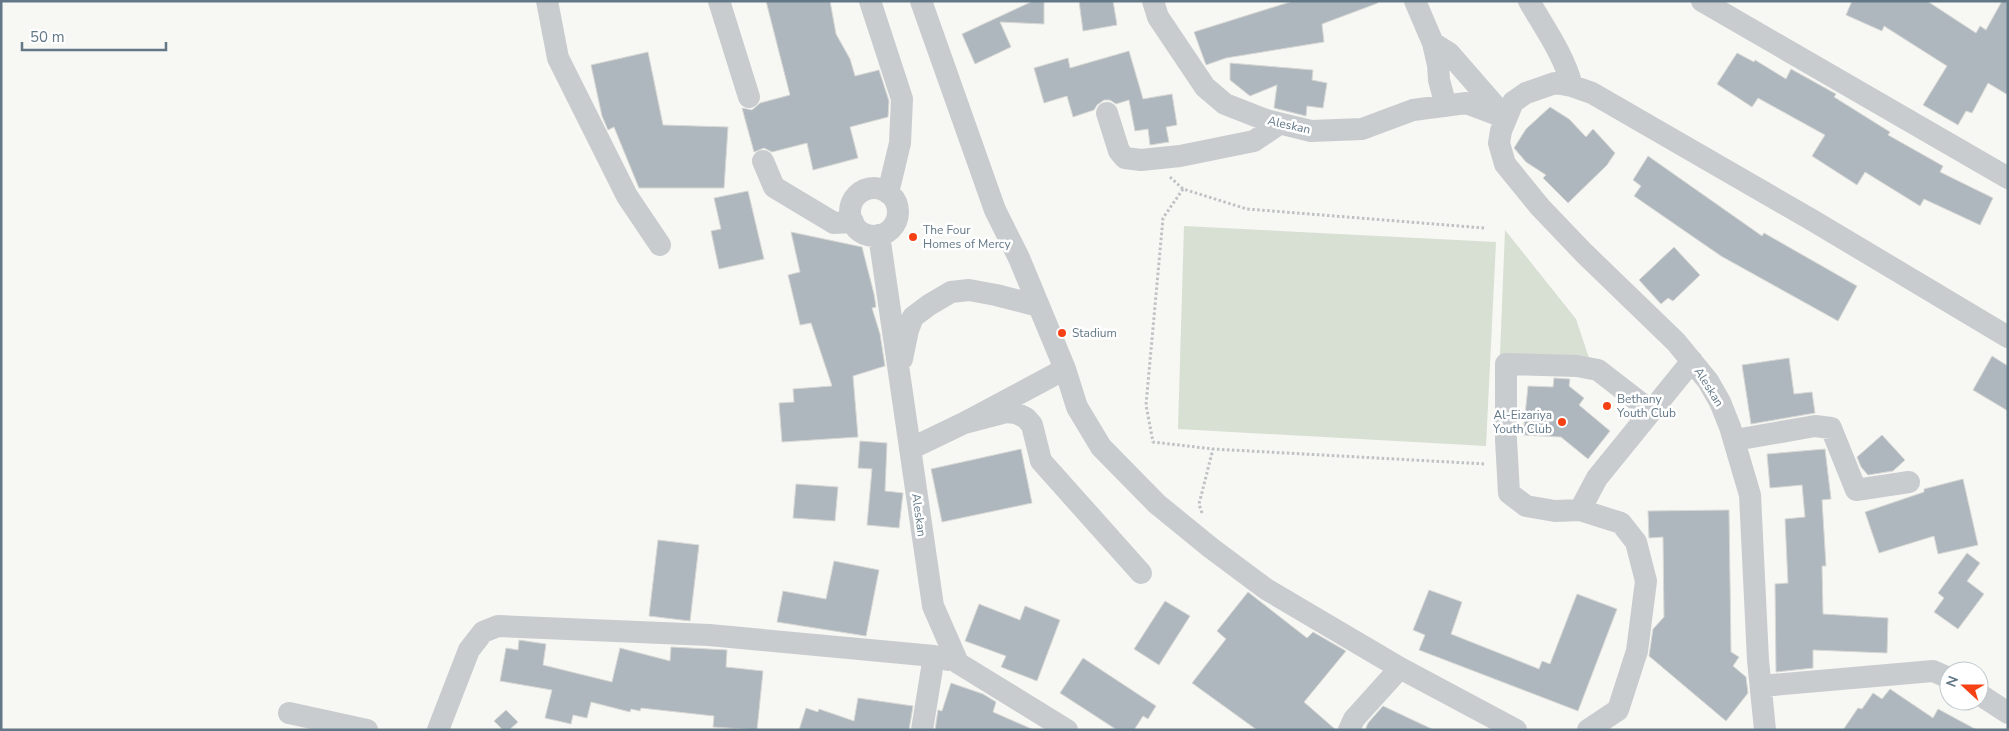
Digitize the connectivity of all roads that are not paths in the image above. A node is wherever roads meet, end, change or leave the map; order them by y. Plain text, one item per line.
1 (548, 1) edge
2 (719, 1) edge
3 (870, 1) edge
4 (921, 1) edge
5 (1153, 1) edge
6 (1415, 1) edge
7 (1529, 1) edge
8 (1702, 1) edge
9 (1432, 43) junction
10 (1572, 86) junction
11 (749, 97) dead end
12 (1446, 106) junction
13 (1106, 113) dead end
14 (1506, 118) junction
15 (1279, 124) junction
16 (763, 161) dead end
17 (2008, 178) edge
18 (888, 193) junction
19 (853, 222) junction
20 (878, 235) junction
21 (660, 245) dead end
22 (1039, 306) junction
23 (2008, 337) edge
24 (1692, 360) junction
25 (1064, 370) junction
26 (899, 376) junction
27 (1651, 411) junction
28 (964, 423) junction
29 (1735, 440) junction
30 (910, 449) junction
31 (1910, 482) dead end
32 (1580, 510) junction
33 (1141, 573) dead end
34 (934, 656) junction
35 (958, 663) junction
36 (1400, 668) junction
37 (1939, 674) edge
38 (1761, 686) junction
39 (1989, 701) edge
40 (289, 713) dead end
41 (2008, 713) edge
42 (367, 730) edge
43 (438, 730) edge
44 (922, 730) edge
45 (1067, 730) edge
46 (1349, 730) edge
47 (1516, 730) edge
48 (1588, 730) edge
49 (1765, 730) edge

1 - 21 street
2 - 11 street
3 - 18 street
4 - 22 street
5 - 15 street, Aleskan
6 - 9 street
7 - 10 street
8 - 17 street
9 - 12 street
9 - 14 street
10 - 14 street, Aleskan
10 - 23 street, Aleskan
12 - 14 street, Aleskan
12 - 15 street, Aleskan
13 - 15 street
14 - 24 street, Aleskan
16 - 19 street
18 - 19 street
18 - 20 street
19 - 20 street
20 - 26 street, Aleskan
22 - 25 street
22 - 26 street
24 - 27 street
24 - 29 street, Aleskan
25 - 28 street
25 - 36 street
26 - 30 street, Aleskan
27 - 32 street
27 - 32 street
28 - 30 street
28 - 33 street
29 - 31 street
29 - 38 street, Aleskan
30 - 35 street, Aleskan
32 - 48 street
34 - 35 street
34 - 43 street
34 - 44 street
35 - 45 street
36 - 46 street
36 - 47 street
37 - 38 street
38 - 49 street, Aleskan
39 - 41 street
40 - 42 street

